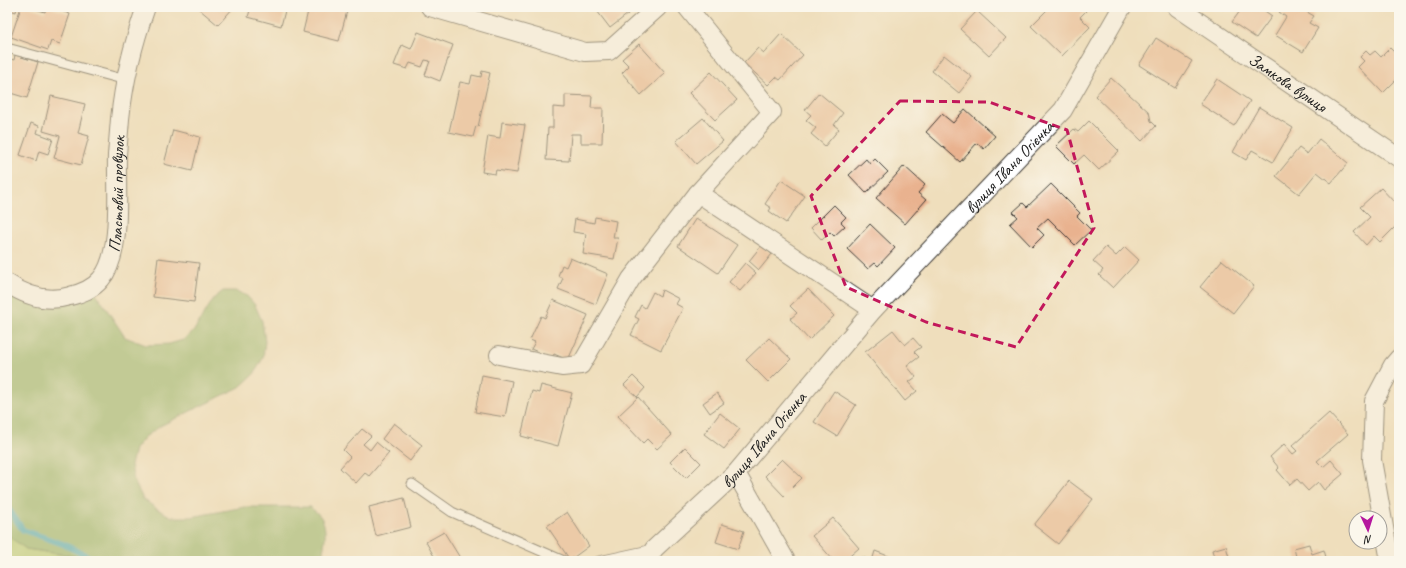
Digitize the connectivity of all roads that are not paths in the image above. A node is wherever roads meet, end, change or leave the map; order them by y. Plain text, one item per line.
1 (146, 7) edge
2 (430, 7) edge
3 (658, 7) edge
4 (686, 7) edge
5 (1122, 7) edge
6 (1177, 7) edge
7 (7, 48) edge
8 (126, 80) junction
9 (1399, 158) edge
10 (698, 193) junction
11 (7, 283) edge
12 (873, 310) junction
13 (499, 355) dead end
14 (1399, 358) edge
15 (736, 473) junction
16 (412, 484) dead end
17 (650, 555) edge
18 (564, 561) edge
19 (598, 561) edge
20 (786, 561) edge
21 (1390, 561) edge

1 - 8 street, Пластовий провулок
2 - 3 street
4 - 10 street
5 - 12 street, вулиця Івана Огієнка
6 - 9 street, Замкова вулиця
7 - 8 lane
8 - 11 street, Пластовий провулок
10 - 12 street
10 - 13 street
12 - 15 street, вулиця Івана Огієнка
14 - 21 street
15 - 17 street, вулиця Івана Огієнка
15 - 20 street
16 - 18 lane
17 - 19 lane

